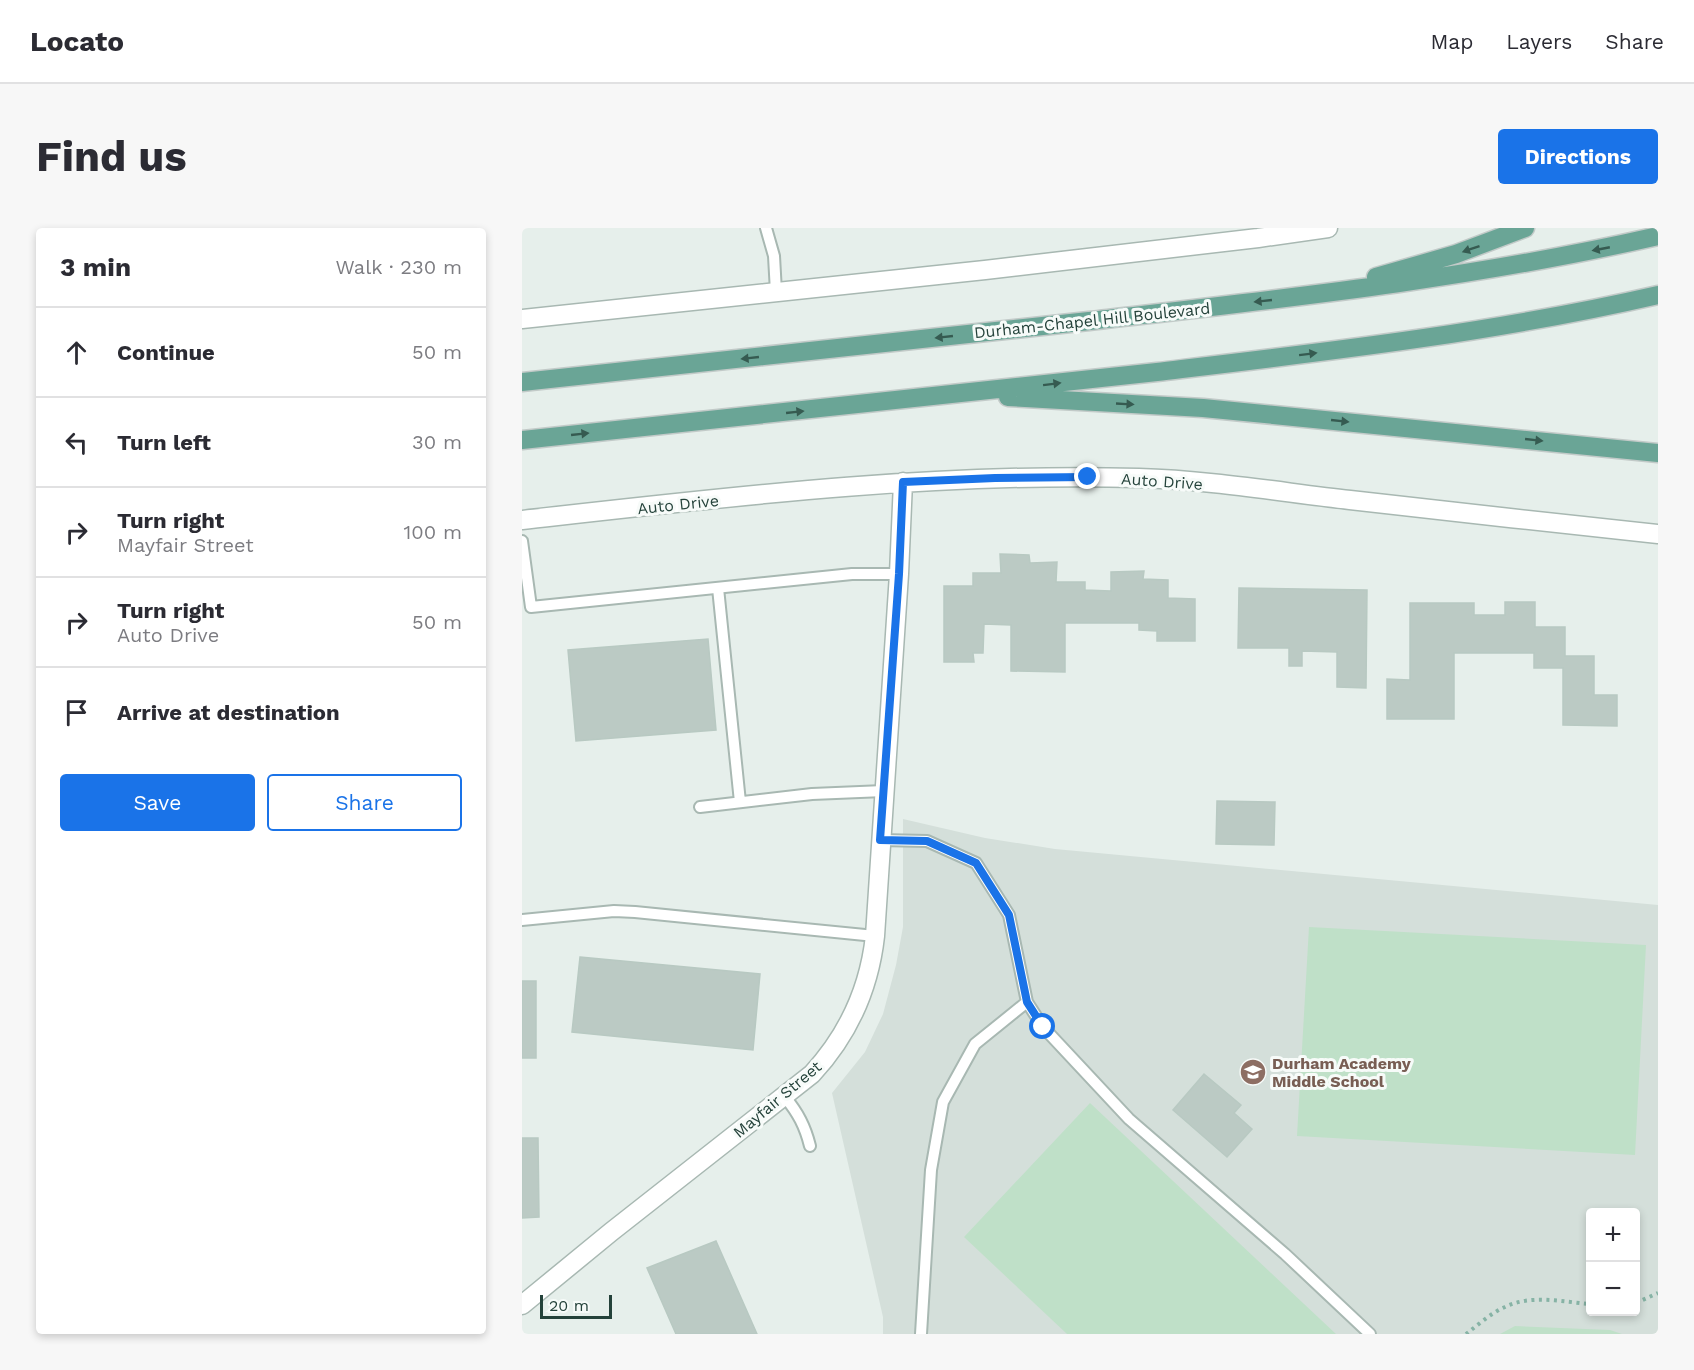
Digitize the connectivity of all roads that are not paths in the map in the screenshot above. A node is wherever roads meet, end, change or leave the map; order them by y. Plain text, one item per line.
1 (1328, 228) edge
2 (1525, 228) edge
3 (768, 230) edge
4 (1658, 236) edge
5 (776, 292) junction
6 (1308, 296) junction
7 (1658, 296) edge
8 (522, 319) edge
9 (522, 382) edge
10 (962, 394) junction
11 (522, 440) edge
12 (1658, 453) edge
13 (903, 482) junction
14 (522, 520) edge
15 (1658, 534) edge
16 (522, 541) edge
17 (899, 574) junction
18 (718, 588) junction
19 (527, 608) edge
20 (884, 791) junction
21 (741, 802) junction
22 (700, 807) dead end
23 (880, 840) junction
24 (522, 920) edge
25 (875, 936) junction
26 (1027, 1002) junction
27 (785, 1097) junction
28 (810, 1146) dead end
29 (522, 1305) edge
30 (921, 1334) edge
31 (1370, 1334) edge

1 - 5 street
2 -> 6 main road
3 - 5 lane
4 -> 6 main road, Durham-Chapel Hill Boulevard
5 - 8 street
6 -> 9 main road, Durham-Chapel Hill Boulevard
10 -> 7 main road
11 -> 10 main road
10 -> 12 main road
13 - 14 street, Auto Drive
13 - 15 street, Auto Drive
13 - 17 street, Mayfair Street
16 - 19 lane
17 - 18 lane
17 - 20 street, Mayfair Street
18 - 19 lane
18 - 21 lane
20 - 21 lane
20 - 23 street, Mayfair Street
21 - 22 lane
23 - 25 street, Mayfair Street
23 - 26 lane
24 - 25 lane
25 - 27 street, Mayfair Street
26 - 30 lane
26 - 31 lane
27 - 28 lane
27 - 29 street, Mayfair Street

